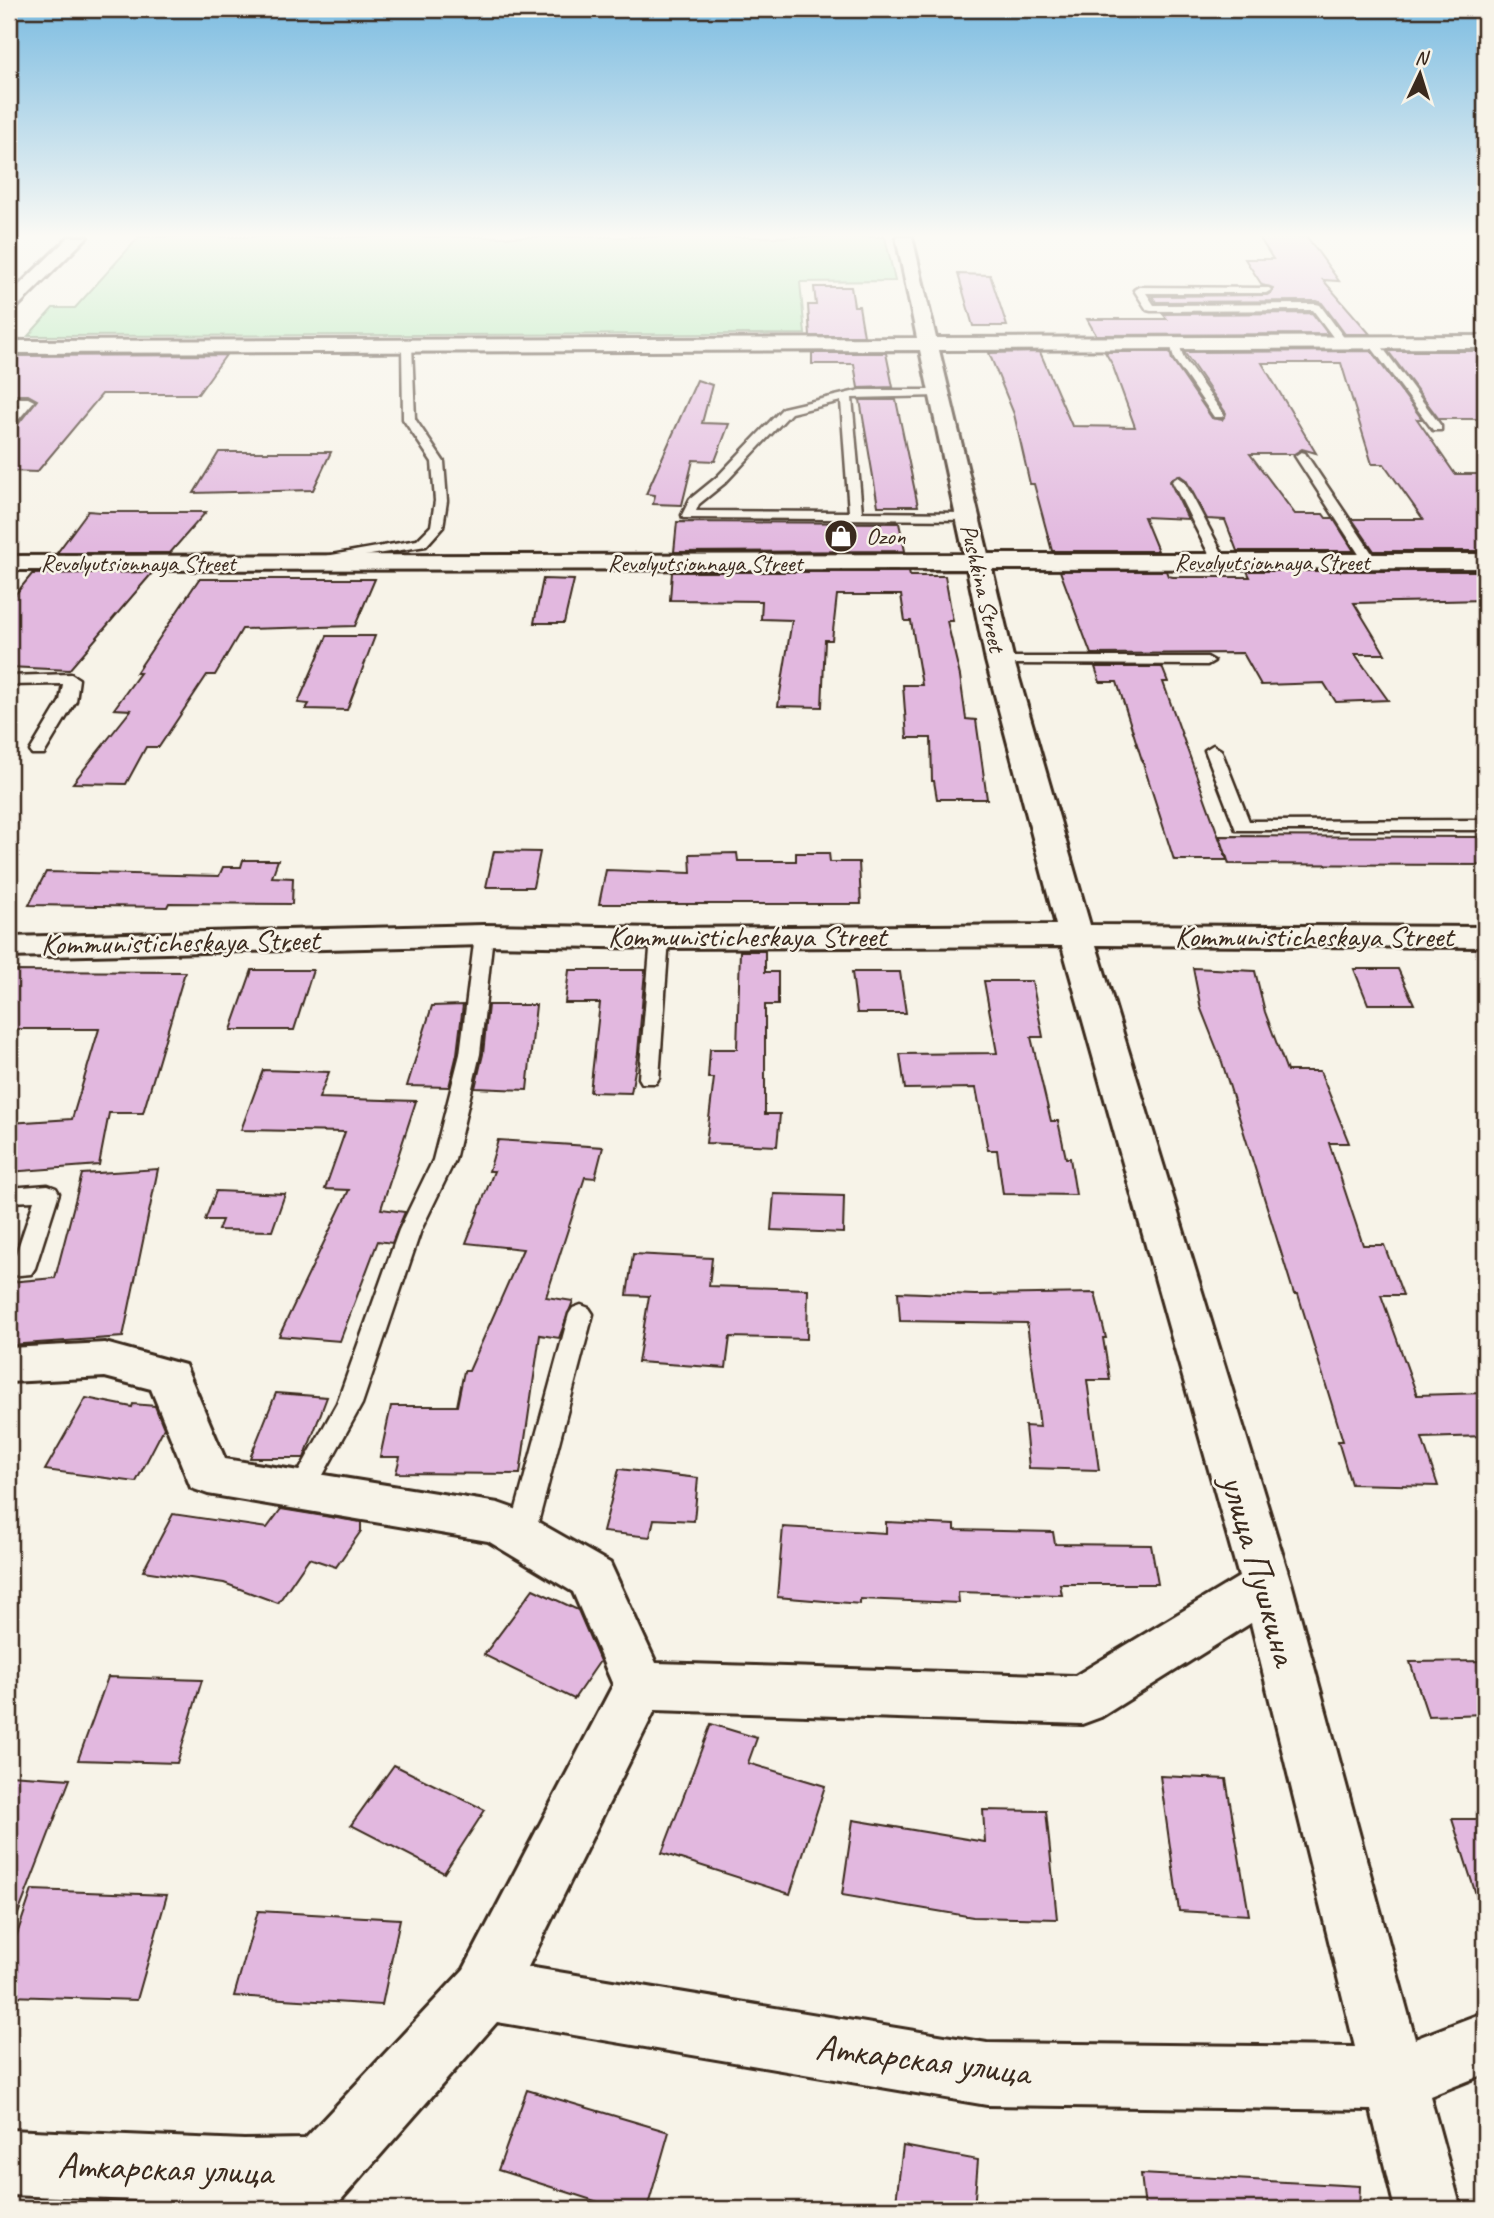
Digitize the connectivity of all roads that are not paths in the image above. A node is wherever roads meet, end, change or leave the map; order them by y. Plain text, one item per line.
1 (926, 341) edge
2 (1341, 341) edge
3 (1373, 342) junction
4 (1485, 342) edge
5 (1343, 343) junction
6 (927, 344) junction
7 (1174, 344) junction
8 (407, 345) junction
9 (9, 347) edge
10 (939, 393) junction
11 (846, 394) junction
12 (9, 401) edge
13 (1219, 415) dead end
14 (9, 424) edge
15 (1437, 428) dead end
16 (1301, 456) dead end
17 (1178, 481) dead end
18 (856, 515) junction
19 (967, 517) junction
20 (1485, 561) edge
21 (977, 562) junction
22 (1220, 562) junction
23 (1371, 562) junction
24 (9, 563) edge
25 (306, 563) junction
26 (1000, 661) junction
27 (1207, 661) dead end
28 (9, 680) edge
29 (1213, 750) dead end
30 (38, 751) dead end
31 (1485, 825) edge
32 (484, 935) junction
33 (1076, 935) junction
34 (1485, 937) edge
35 (660, 938) junction
36 (9, 947) edge
37 (649, 1078) dead end
38 (9, 1195) edge
39 (9, 1268) edge
40 (581, 1314) dead end
41 (9, 1365) edge
42 (308, 1491) junction
43 (521, 1538) junction
44 (1267, 1586) junction
45 (640, 1686) junction
46 (485, 1990) junction
47 (1485, 2043) edge
48 (1394, 2079) junction
49 (9, 2163) edge
50 (307, 2190) edge
51 (1428, 2209) edge

1 - 6 street, Pushkina Street
2 - 5 lane
3 - 4 street
3 - 5 street
3 - 15 lane
5 - 7 street
6 - 7 street
6 - 8 street
6 - 10 street, Pushkina Street
7 - 13 lane
8 - 9 street
8 - 25 lane
10 - 11 lane
10 - 19 street, Pushkina Street
11 - 18 lane
11 - 18 lane
12 - 14 lane
16 - 23 lane
17 - 22 lane
18 - 19 lane
19 - 21 street, Pushkina Street
20 - 23 street, Revolyutsionnaya Street
21 - 22 street, Revolyutsionnaya Street
21 - 25 street, Revolyutsionnaya Street
21 - 26 street, Pushkina Street
22 - 23 street, Revolyutsionnaya Street
24 - 25 street, Revolyutsionnaya Street
26 - 27 lane
26 - 33 street, Pushkina Street
28 - 30 lane
29 - 31 lane
32 - 35 street, Kommunisticheskaya Street
32 - 36 street, Kommunisticheskaya Street
32 - 42 lane
33 - 34 street, Kommunisticheskaya Street
33 - 35 street, Kommunisticheskaya Street
33 - 44 street, улица Пушкина
35 - 37 lane
38 - 39 lane
40 - 43 lane
41 - 42 street
42 - 43 street
43 - 45 street
44 - 45 street
44 - 48 street, улица Пушкина
45 - 46 street
46 - 48 street, Аткарская улица
46 - 50 street
47 - 48 street, Аткарская улица
48 - 51 street, улица Пушкина
49 - 50 street, Аткарская улица

